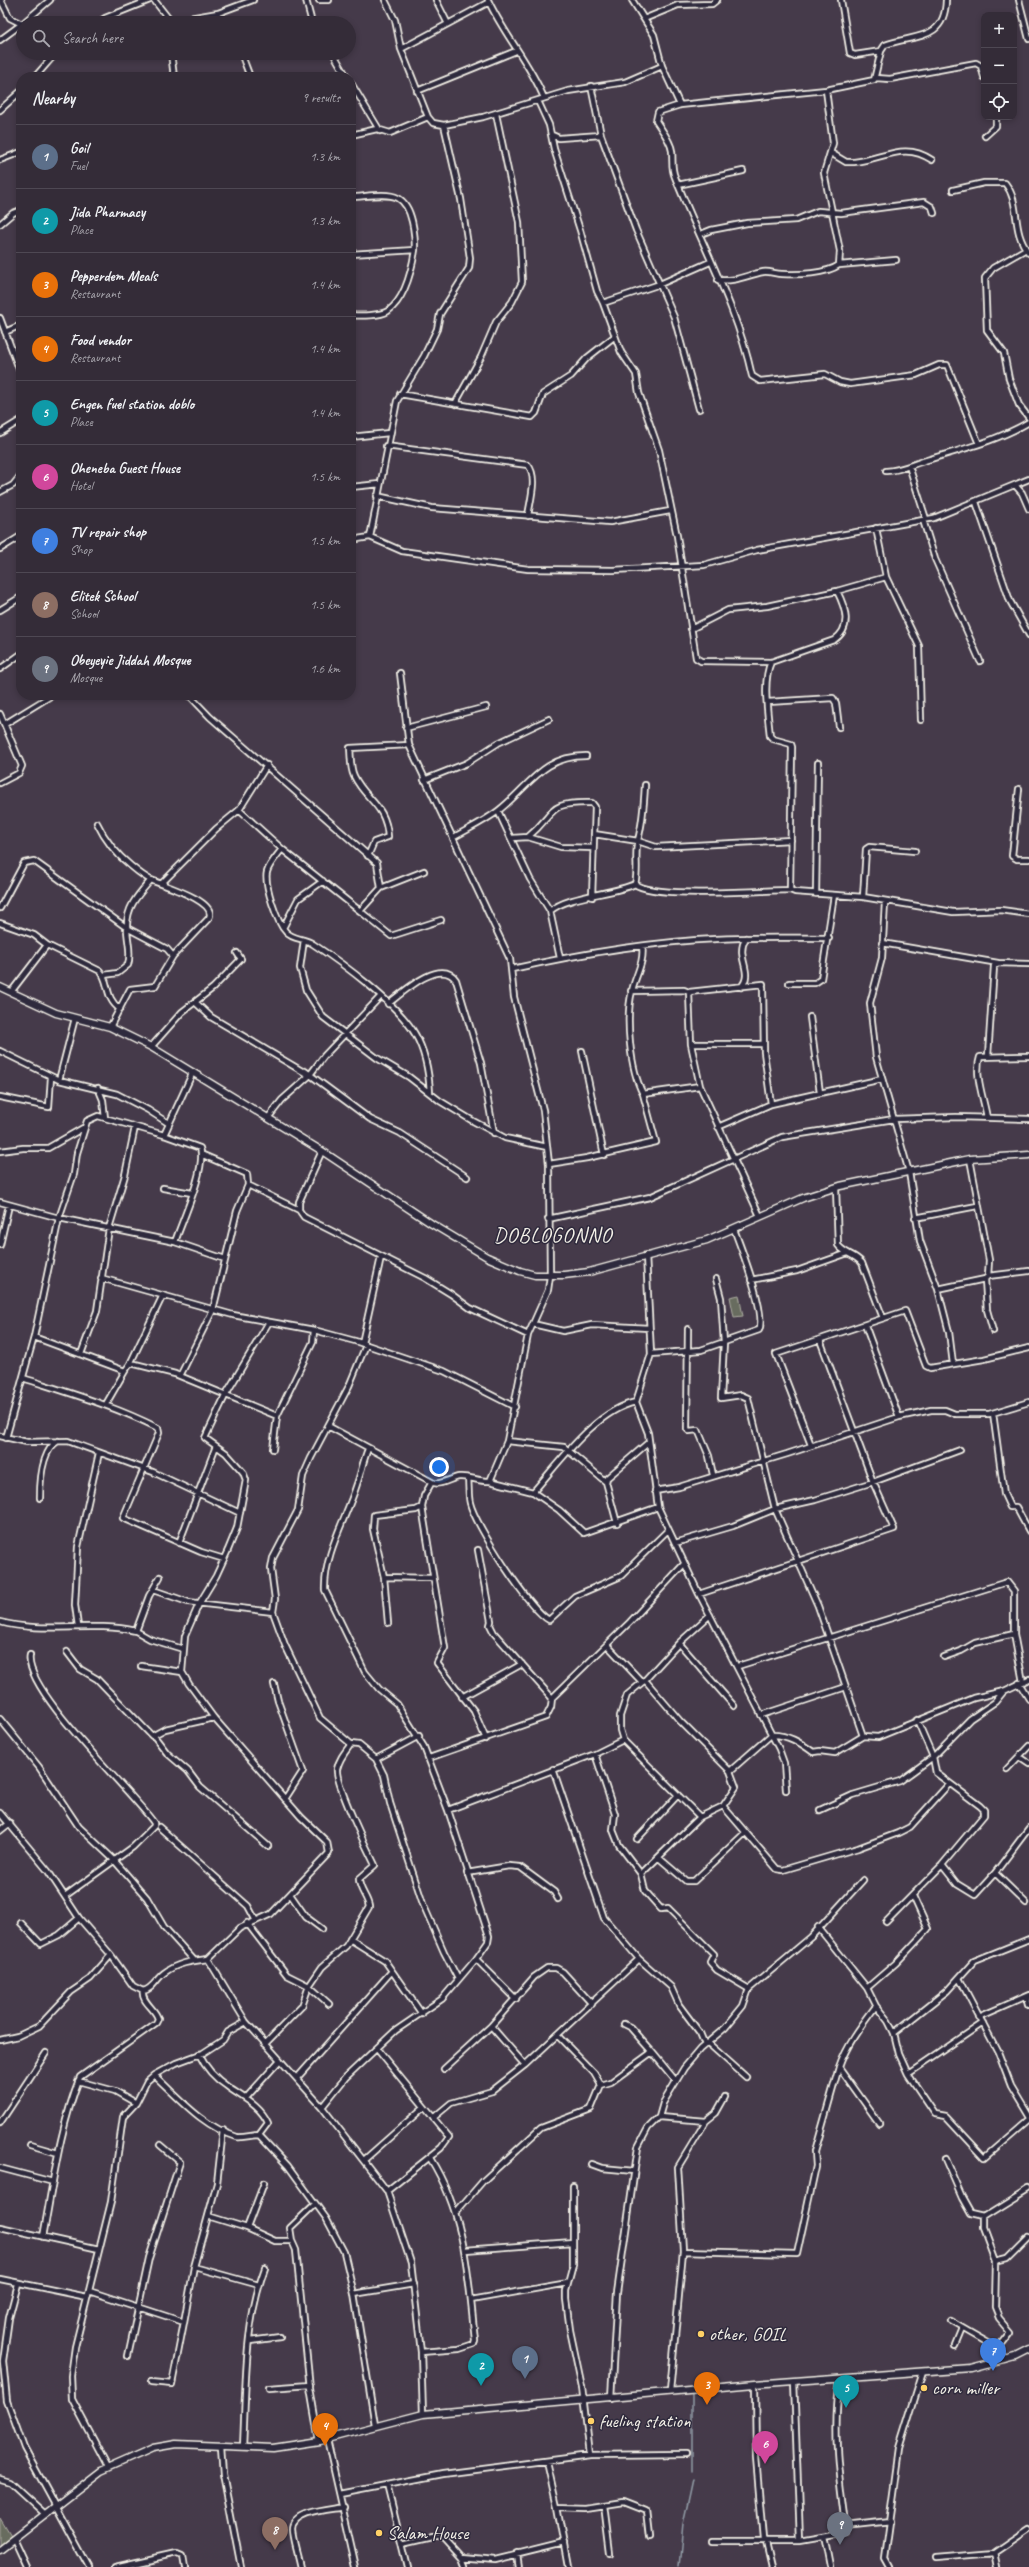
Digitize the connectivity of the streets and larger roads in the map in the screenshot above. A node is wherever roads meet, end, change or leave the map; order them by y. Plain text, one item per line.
1 (1, 0) edge
2 (50, 0) edge
3 (150, 0) edge
4 (154, 0) edge
5 (253, 0) edge
6 (306, 0) edge
7 (318, 0) edge
8 (329, 0) edge
9 (385, 0) edge
10 (436, 0) edge
11 (632, 0) edge
12 (718, 0) edge
13 (841, 0) edge
14 (946, 0) edge
15 (1019, 0) edge
16 (488, 1) edge
17 (218, 13) junction
18 (33, 16) edge
19 (109, 16) edge
20 (167, 16) edge
21 (203, 16) edge
22 (220, 16) edge
23 (310, 16) edge
24 (644, 19) junction
25 (16, 20) edge
26 (448, 24) junction
27 (16, 29) edge
28 (1029, 39) edge
29 (0, 40) edge
30 (401, 49) junction
31 (516, 51) junction
32 (881, 51) junction
33 (48, 60) edge
34 (172, 60) edge
35 (244, 60) edge
36 (337, 60) edge
37 (662, 66) junction
38 (981, 66) edge
39 (39, 72) edge
40 (173, 72) edge
41 (248, 72) edge
42 (344, 72) edge
43 (876, 78) junction
44 (591, 86) junction
45 (826, 90) junction
46 (356, 91) edge
47 (417, 91) junction
48 (16, 96) edge
49 (544, 98) junction
50 (538, 101) junction
51 (680, 105) junction
52 (0, 110) edge
53 (496, 114) junction
54 (428, 117) junction
55 (996, 120) edge
56 (444, 125) junction
57 (380, 131) junction
58 (356, 132) edge
59 (552, 135) junction
60 (601, 135) junction
61 (985, 136) dead end
62 (832, 153) junction
63 (16, 154) edge
64 (0, 160) edge
65 (932, 160) dead end
66 (743, 171) dead end
67 (678, 185) junction
68 (953, 190) dead end
69 (356, 197) edge
70 (832, 211) junction
71 (16, 212) edge
72 (934, 213) dead end
73 (0, 224) edge
74 (701, 234) junction
75 (415, 250) junction
76 (1027, 251) edge
77 (356, 254) edge
78 (896, 260) dead end
79 (710, 262) junction
80 (839, 265) junction
81 (718, 280) junction
82 (660, 284) junction
83 (603, 303) junction
84 (356, 315) edge
85 (0, 318) edge
86 (16, 328) edge
87 (5, 332) junction
88 (615, 336) junction
89 (16, 361) edge
90 (400, 394) junction
91 (455, 404) junction
92 (699, 409) dead end
93 (1029, 418) edge
94 (1029, 422) edge
95 (16, 423) edge
96 (0, 433) edge
97 (389, 433) junction
98 (356, 436) edge
99 (979, 444) junction
100 (386, 446) junction
101 (909, 466) junction
102 (886, 471) dead end
103 (1029, 478) edge
104 (16, 481) edge
105 (380, 484) junction
106 (1015, 485) junction
107 (356, 486) edge
108 (0, 492) edge
109 (377, 496) junction
110 (976, 502) junction
111 (1029, 509) edge
112 (670, 511) junction
113 (528, 516) junction
114 (925, 520) junction
115 (876, 528) junction
116 (370, 537) junction
117 (16, 539) edge
118 (356, 539) edge
119 (0, 549) edge
120 (682, 566) junction
121 (886, 576) junction
122 (837, 591) junction
123 (16, 600) edge
124 (0, 610) edge
125 (691, 629) junction
126 (1029, 635) edge
127 (16, 658) edge
128 (980, 661) dead end
129 (771, 662) junction
130 (0, 669) edge
131 (400, 673) dead end
132 (44, 700) edge
133 (194, 700) edge
134 (768, 702) junction
135 (486, 707) dead end
136 (0, 714) edge
137 (549, 719) dead end
138 (921, 720) dead end
139 (5, 724) junction
140 (839, 727) dead end
141 (406, 728) junction
142 (409, 745) junction
143 (586, 756) dead end
144 (818, 763) dead end
145 (267, 765) junction
146 (424, 780) junction
147 (0, 784) edge
148 (645, 785) dead end
149 (1019, 789) dead end
150 (239, 810) junction
151 (498, 811) junction
152 (97, 822) dead end
153 (594, 834) junction
154 (454, 837) junction
155 (512, 838) junction
156 (528, 838) junction
157 (791, 840) junction
158 (638, 841) junction
159 (593, 848) junction
160 (282, 849) junction
161 (915, 851) dead end
162 (368, 856) junction
163 (1029, 859) edge
164 (424, 871) dead end
165 (151, 880) junction
166 (323, 881) junction
167 (162, 883) junction
168 (636, 884) junction
169 (381, 888) junction
170 (790, 890) junction
171 (816, 894) junction
172 (834, 895) junction
173 (592, 897) junction
174 (863, 897) junction
175 (885, 902) junction
176 (0, 908) edge
177 (360, 911) junction
178 (550, 911) junction
179 (1029, 914) edge
180 (441, 920) dead end
181 (0, 923) edge
182 (127, 928) junction
183 (283, 928) junction
184 (746, 938) junction
185 (829, 938) junction
186 (304, 940) junction
187 (882, 943) junction
188 (47, 945) junction
189 (642, 946) junction
190 (237, 953) dead end
191 (172, 956) junction
192 (560, 958) junction
193 (998, 963) junction
194 (1029, 964) edge
195 (512, 969) junction
196 (104, 975) junction
197 (789, 983) dead end
198 (0, 987) edge
199 (741, 987) junction
200 (631, 991) junction
201 (11, 992) junction
202 (689, 992) junction
203 (381, 996) junction
204 (195, 1002) junction
205 (388, 1004) junction
206 (120, 1009) junction
207 (810, 1017) dead end
208 (75, 1018) junction
209 (110, 1028) junction
210 (344, 1035) junction
211 (691, 1044) junction
212 (764, 1044) junction
213 (151, 1047) junction
214 (0, 1051) edge
215 (582, 1052) dead end
216 (988, 1056) junction
217 (1029, 1056) edge
218 (305, 1071) dead end
219 (193, 1072) junction
220 (310, 1075) junction
221 (51, 1077) junction
222 (882, 1079) junction
223 (59, 1080) junction
224 (700, 1086) junction
225 (98, 1088) junction
226 (430, 1092) junction
227 (820, 1093) junction
228 (643, 1094) junction
229 (0, 1097) edge
230 (771, 1104) junction
231 (105, 1118) junction
232 (268, 1118) junction
233 (987, 1118) junction
234 (894, 1119) junction
235 (1029, 1119) edge
236 (168, 1123) junction
237 (135, 1127) junction
238 (718, 1127) junction
239 (83, 1128) junction
240 (494, 1133) junction
241 (164, 1135) junction
242 (547, 1147) junction
243 (0, 1151) edge
244 (322, 1151) junction
245 (604, 1154) junction
246 (203, 1155) junction
247 (1029, 1155) edge
248 (733, 1158) junction
249 (970, 1159) junction
250 (549, 1164) junction
251 (909, 1172) junction
252 (467, 1177) dead end
253 (248, 1185) junction
254 (163, 1188) dead end
255 (836, 1188) junction
256 (192, 1193) junction
257 (0, 1202) edge
258 (9, 1205) junction
259 (977, 1206) junction
260 (299, 1210) junction
261 (760, 1216) junction
262 (60, 1218) junction
263 (915, 1218) junction
264 (548, 1220) junction
265 (109, 1228) junction
266 (734, 1230) junction
267 (175, 1242) junction
268 (0, 1246) edge
269 (848, 1253) junction
270 (646, 1255) junction
271 (381, 1257) junction
272 (225, 1260) junction
273 (1029, 1271) edge
274 (550, 1276) junction
275 (987, 1277) junction
276 (101, 1278) junction
277 (716, 1279) dead end
278 (752, 1280) junction
279 (938, 1289) junction
280 (163, 1295) junction
281 (213, 1310) junction
282 (883, 1318) junction
283 (269, 1322) junction
284 (533, 1324) junction
285 (865, 1325) junction
286 (649, 1328) junction
287 (688, 1329) dead end
288 (314, 1330) junction
289 (993, 1331) dead end
290 (528, 1335) junction
291 (34, 1337) junction
292 (820, 1340) junction
293 (724, 1343) junction
294 (364, 1344) junction
295 (1029, 1348) edge
296 (688, 1352) junction
297 (81, 1354) junction
298 (651, 1354) junction
299 (130, 1364) junction
300 (954, 1364) junction
301 (125, 1370) junction
302 (180, 1376) junction
303 (23, 1378) junction
304 (226, 1394) junction
305 (636, 1402) junction
306 (1029, 1402) edge
307 (106, 1404) junction
308 (515, 1407) junction
309 (993, 1413) junction
310 (277, 1416) junction
311 (899, 1417) junction
312 (328, 1426) junction
313 (855, 1431) junction
314 (0, 1436) edge
315 (6, 1438) junction
316 (59, 1440) junction
317 (507, 1441) junction
318 (649, 1442) junction
319 (216, 1446) junction
320 (811, 1446) junction
321 (273, 1449) dead end
322 (368, 1449) junction
323 (960, 1450) dead end
324 (569, 1452) junction
325 (99, 1453) junction
326 (762, 1461) junction
327 (142, 1469) junction
328 (713, 1475) junction
329 (468, 1478) junction
330 (490, 1481) junction
331 (432, 1482) junction
332 (606, 1482) junction
333 (873, 1482) junction
334 (655, 1491) junction
335 (199, 1492) junction
336 (533, 1492) junction
337 (40, 1498) dead end
338 (422, 1506) junction
339 (658, 1508) junction
340 (775, 1509) junction
341 (240, 1513) junction
342 (617, 1523) junction
343 (667, 1531) junction
344 (1029, 1531) edge
345 (179, 1543) junction
346 (675, 1543) junction
347 (478, 1550) dead end
348 (224, 1559) junction
349 (798, 1560) junction
350 (684, 1564) junction
351 (384, 1577) junction
352 (160, 1578) dead end
353 (432, 1578) junction
354 (153, 1590) junction
355 (699, 1594) junction
356 (199, 1604) junction
357 (273, 1612) junction
358 (710, 1615) junction
359 (0, 1622) edge
360 (388, 1623) dead end
361 (78, 1626) junction
362 (136, 1631) junction
363 (1014, 1634) junction
364 (830, 1637) junction
365 (678, 1643) junction
366 (607, 1645) junction
367 (183, 1649) junction
368 (67, 1652) dead end
369 (30, 1655) dead end
370 (944, 1657) dead end
371 (522, 1664) junction
372 (141, 1666) dead end
373 (738, 1666) junction
374 (182, 1672) junction
375 (1029, 1679) edge
376 (644, 1681) junction
377 (1021, 1683) junction
378 (274, 1684) dead end
379 (846, 1687) junction
380 (1004, 1691) junction
381 (462, 1697) junction
382 (552, 1698) junction
383 (1029, 1699) edge
384 (734, 1706) dead end
385 (761, 1715) junction
386 (214, 1718) junction
387 (0, 1719) edge
388 (917, 1720) junction
389 (772, 1735) junction
390 (154, 1736) junction
391 (419, 1736) junction
392 (863, 1736) junction
393 (486, 1739) junction
394 (623, 1740) junction
395 (351, 1744) junction
396 (1029, 1746) edge
397 (595, 1754) junction
398 (1020, 1756) junction
399 (429, 1758) junction
400 (933, 1758) junction
401 (376, 1759) junction
402 (1029, 1763) edge
403 (553, 1769) junction
404 (1007, 1769) dead end
405 (730, 1771) junction
406 (949, 1784) junction
407 (786, 1790) dead end
408 (678, 1795) junction
409 (285, 1799) junction
410 (724, 1806) junction
411 (448, 1810) junction
412 (820, 1810) dead end
413 (0, 1813) edge
414 (700, 1817) junction
415 (10, 1823) junction
416 (160, 1827) dead end
417 (1029, 1828) edge
418 (0, 1831) edge
419 (745, 1833) junction
420 (637, 1839) dead end
421 (268, 1846) dead end
422 (659, 1858) junction
423 (113, 1859) junction
424 (942, 1864) junction
425 (467, 1873) junction
426 (995, 1873) junction
427 (640, 1874) junction
428 (863, 1880) dead end
429 (290, 1894) junction
430 (65, 1896) junction
431 (913, 1896) junction
432 (558, 1899) dead end
433 (1026, 1903) dead end
434 (79, 1918) junction
435 (256, 1921) junction
436 (886, 1922) dead end
437 (21, 1923) dead end
438 (247, 1923) junction
439 (818, 1927) junction
440 (322, 1929) dead end
441 (350, 1939) junction
442 (1029, 1939) edge
443 (111, 1955) junction
444 (192, 1959) junction
445 (208, 1959) junction
446 (476, 1959) junction
447 (639, 1959) junction
448 (392, 1971) junction
449 (959, 1978) junction
450 (458, 1979) junction
451 (309, 1986) junction
452 (867, 1988) junction
453 (749, 1989) junction
454 (143, 1992) junction
455 (1028, 1995) edge
456 (516, 1999) junction
457 (329, 2004) dead end
458 (592, 2004) junction
459 (1029, 2004) edge
460 (876, 2006) junction
461 (422, 2014) junction
462 (979, 2017) junction
463 (246, 2022) junction
464 (982, 2023) junction
465 (624, 2024) dead end
466 (491, 2026) junction
467 (894, 2033) junction
468 (558, 2035) junction
469 (0, 2040) edge
470 (265, 2044) junction
471 (706, 2044) junction
472 (377, 2049) junction
473 (652, 2052) junction
474 (46, 2053) dead end
475 (199, 2054) junction
476 (280, 2060) junction
477 (525, 2065) junction
478 (839, 2067) junction
479 (444, 2069) dead end
480 (908, 2074) junction
481 (154, 2075) junction
482 (746, 2077) dead end
483 (297, 2078) junction
484 (676, 2080) junction
485 (78, 2081) junction
486 (601, 2085) junction
487 (725, 2097) dead end
488 (246, 2098) junction
489 (136, 2103) junction
490 (322, 2107) junction
491 (424, 2107) junction
492 (1029, 2116) edge
493 (659, 2117) junction
494 (433, 2118) junction
495 (1029, 2120) edge
496 (706, 2121) junction
497 (0, 2123) edge
498 (879, 2123) dead end
499 (223, 2130) junction
500 (258, 2135) junction
501 (30, 2145) dead end
502 (160, 2145) dead end
503 (58, 2153) junction
504 (430, 2158) junction
505 (364, 2160) junction
506 (945, 2160) dead end
507 (591, 2164) dead end
508 (0, 2168) edge
509 (634, 2172) junction
510 (53, 2182) junction
511 (264, 2183) dead end
512 (573, 2186) dead end
513 (1029, 2189) edge
514 (387, 2191) junction
515 (315, 2204) junction
516 (457, 2211) junction
517 (208, 2216) junction
518 (984, 2216) junction
519 (0, 2227) edge
520 (247, 2228) junction
521 (43, 2237) junction
522 (1029, 2237) edge
523 (292, 2241) junction
524 (573, 2242) junction
525 (99, 2249) junction
526 (465, 2250) junction
527 (683, 2251) junction
528 (996, 2261) junction
529 (194, 2267) junction
530 (265, 2268) dead end
531 (0, 2279) edge
532 (568, 2283) junction
533 (18, 2284) junction
534 (414, 2284) junction
535 (259, 2285) junction
536 (89, 2291) junction
537 (354, 2294) junction
538 (87, 2297) junction
539 (470, 2300) junction
540 (137, 2309) junction
541 (950, 2321) dead end
542 (184, 2322) junction
543 (962, 2329) junction
544 (280, 2337) dead end
545 (250, 2341) junction
546 (955, 2346) dead end
547 (996, 2348) junction
548 (1027, 2351) edge
549 (421, 2352) junction
550 (128, 2356) dead end
551 (1029, 2358) edge
552 (1005, 2359) junction
553 (1, 2365) edge
554 (923, 2372) junction
555 (840, 2378) junction
556 (794, 2381) junction
557 (151, 2382) dead end
558 (755, 2384) junction
559 (310, 2385) junction
560 (268, 2388) dead end
561 (670, 2391) junction
562 (610, 2398) junction
563 (583, 2401) junction
564 (423, 2414) junction
565 (375, 2425) junction
566 (327, 2439) junction
567 (319, 2441) junction
568 (221, 2447) junction
569 (243, 2447) junction
570 (687, 2454) dead end
571 (590, 2455) junction
572 (547, 2462) junction
573 (108, 2467) junction
574 (0, 2479) edge
575 (387, 2485) junction
576 (340, 2494) junction
577 (57, 2505) junction
578 (604, 2505) junction
579 (344, 2507) junction
580 (556, 2507) junction
581 (45, 2514) junction
582 (890, 2520) junction
583 (845, 2526) junction
584 (1029, 2528) edge
585 (824, 2536) junction
586 (650, 2537) dead end
587 (14, 2539) junction
588 (711, 2540) dead end
589 (800, 2540) junction
590 (766, 2541) junction
591 (402, 2543) junction
592 (564, 2543) junction
593 (0, 2549) edge
594 (994, 2552) junction
595 (610, 2553) dead end
596 (517, 2554) junction
597 (461, 2557) junction
598 (934, 2557) dead end
599 (27, 2567) edge
600 (89, 2567) edge
601 (115, 2567) edge
602 (184, 2567) edge
603 (241, 2567) edge
604 (300, 2567) edge
605 (356, 2567) edge
606 (407, 2567) edge
607 (465, 2567) edge
608 (519, 2567) edge
609 (568, 2567) edge
610 (772, 2567) edge
611 (830, 2567) edge
612 (889, 2567) edge
613 (997, 2567) edge

1 - 25 street
2 - 18 street
3 - 19 street
4 - 20 street
5 - 17 street
6 - 23 street
7 - 8 street
9 - 30 street
10 - 26 street
11 - 24 street
12 - 24 street
13 - 32 street
14 - 32 street
15 - 28 street
16 - 26 street
16 - 31 street
17 - 21 street
17 - 22 street
24 - 37 street
26 - 30 street
27 - 29 street
30 - 47 street
31 - 47 street
31 - 49 street
32 - 43 street
33 - 39 street
34 - 40 street
35 - 41 street
36 - 42 street
37 - 44 street
37 - 51 street
38 - 43 street
43 - 45 street
44 - 49 street
44 - 60 street
45 - 51 street
45 - 62 street
46 - 57 street
47 - 54 street
48 - 52 street
49 - 50 street
50 - 53 street
50 - 59 street
51 - 67 street
53 - 56 street
53 - 91 street
54 - 56 street
54 - 57 street
55 - 61 street
56 - 90 street
57 - 58 street
59 - 60 street
59 - 83 street
60 - 82 street
62 - 65 street
62 - 70 street
63 - 64 street
66 - 67 street
67 - 74 street
68 - 76 street
69 - 75 street
70 - 72 street
70 - 74 street
70 - 80 street
71 - 73 street
74 - 79 street
75 - 77 street
75 - 84 street
76 - 93 street
78 - 80 street
79 - 81 street
79 - 82 street
80 - 81 street
81 - 99 street
82 - 83 street
82 - 92 street
83 - 88 street
85 - 87 street
86 - 87 street
87 - 89 street
88 - 91 street
88 - 112 street
90 - 91 street
90 - 97 street
94 - 99 street
95 - 96 street
97 - 98 street
97 - 100 street
99 - 101 street
100 - 105 street
100 - 113 street
101 - 102 street
101 - 114 street
103 - 106 street
104 - 108 street
105 - 107 street
105 - 109 street
106 - 110 street
106 - 111 street
109 - 113 street
109 - 116 street
110 - 114 street
110 - 126 street
112 - 113 street
112 - 120 street
114 - 115 street
114 - 128 street
115 - 120 street
115 - 121 street
116 - 118 street
116 - 120 street
117 - 119 street
120 - 125 street
121 - 122 street
121 - 138 street
122 - 125 street
122 - 129 street
123 - 124 street
125 - 129 street
127 - 130 street
129 - 134 street
131 - 141 street
132 - 139 street
133 - 145 street
134 - 140 street
134 - 157 street
135 - 141 street
136 - 139 street
137 - 146 street
139 - 147 street
141 - 142 street
142 - 146 street
142 - 162 street
143 - 151 street
144 - 171 street
145 - 150 street
145 - 162 street
146 - 154 street
148 - 158 street
149 - 163 street
150 - 160 street
150 - 167 street
151 - 154 street
151 - 155 street
152 - 165 street
153 - 156 street
153 - 158 street
153 - 159 street
154 - 195 street
155 - 156 street
155 - 178 street
156 - 159 street
157 - 158 street
157 - 170 street
158 - 168 street
159 - 173 street
160 - 166 street
160 - 183 street
161 - 174 street
162 - 169 street
164 - 169 street
165 - 167 street
165 - 182 street
166 - 177 street
166 - 183 street
167 - 191 street
168 - 170 street
168 - 173 street
169 - 177 street
170 - 171 street
171 - 172 street
172 - 174 street
172 - 185 street
173 - 178 street
174 - 175 street
175 - 179 street
175 - 187 street
176 - 182 street
177 - 180 street
178 - 192 street
181 - 188 street
182 - 191 street
182 - 196 street
183 - 186 street
184 - 185 street
184 - 189 street
184 - 199 street
185 - 197 street
186 - 203 street
186 - 210 street
187 - 193 street
187 - 222 street
188 - 196 street
188 - 201 street
189 - 192 street
189 - 200 street
190 - 204 street
191 - 206 street
192 - 195 street
193 - 194 street
193 - 216 street
195 - 242 street
196 - 206 street
198 - 201 street
199 - 202 street
199 - 212 street
200 - 202 street
200 - 228 street
201 - 208 street
202 - 211 street
203 - 205 street
203 - 210 street
204 - 213 street
204 - 220 street
205 - 226 street
205 - 240 street
206 - 209 street
207 - 227 street
208 - 209 street
208 - 223 street
209 - 213 street
210 - 220 street
210 - 226 street
211 - 212 street
211 - 224 street
212 - 230 street
213 - 219 street
214 - 221 street
215 - 245 street
216 - 217 street
216 - 233 street
218 - 220 street
219 - 232 street
219 - 236 street
220 - 232 street
220 - 252 street
221 - 223 street
221 - 229 street
222 - 227 street
222 - 234 street
223 - 225 street
224 - 228 street
224 - 238 street
225 - 231 street
225 - 236 street
226 - 240 street
227 - 230 street
228 - 245 street
230 - 238 street
231 - 237 street
231 - 239 street
232 - 244 street
233 - 234 street
233 - 235 street
234 - 248 street
234 - 251 street
236 - 241 street
237 - 241 street
237 - 265 street
238 - 248 street
239 - 243 street
239 - 262 street
240 - 242 street
241 - 246 street
242 - 250 street
244 - 260 street
244 - 274 street
245 - 250 street
246 - 253 street
246 - 256 street
247 - 249 street
248 - 261 street
248 - 264 street
249 - 251 street
249 - 259 street
250 - 264 street
251 - 255 street
251 - 263 street
253 - 260 street
253 - 272 street
254 - 256 street
255 - 261 street
255 - 269 street
256 - 267 street
257 - 258 street
258 - 262 street
258 - 268 street
259 - 263 street
259 - 275 street
260 - 271 street
261 - 266 street
262 - 265 street
262 - 291 street
263 - 279 street
264 - 274 street
265 - 267 street
265 - 276 street
266 - 270 street
266 - 278 street
267 - 272 street
269 - 278 street
269 - 282 street
270 - 274 street
270 - 286 street
271 - 290 street
271 - 294 street
272 - 281 street
273 - 275 street
274 - 284 street
275 - 279 street
275 - 289 street
276 - 280 street
276 - 297 street
277 - 293 street
278 - 293 street
279 - 300 street
280 - 281 street
280 - 299 street
281 - 283 street
281 - 302 street
282 - 285 street
282 - 300 street
283 - 288 street
283 - 304 street
284 - 286 street
284 - 290 street
285 - 292 street
285 - 311 street
286 - 298 street
287 - 296 street
288 - 294 street
288 - 310 street
290 - 308 street
291 - 297 street
291 - 303 street
292 - 313 street
292 - 320 street
293 - 296 street
293 - 326 street
294 - 308 street
294 - 312 street
295 - 300 street
296 - 298 street
296 - 328 street
297 - 301 street
298 - 305 street
299 - 301 street
299 - 302 street
301 - 307 street
302 - 304 street
303 - 307 street
303 - 315 street
304 - 310 street
304 - 319 street
305 - 318 street
305 - 324 street
306 - 309 street
307 - 327 street
308 - 317 street
309 - 311 street
309 - 344 street
310 - 321 street
311 - 313 street
312 - 322 street
312 - 357 street
313 - 320 street
313 - 333 street
314 - 315 street
315 - 316 street
316 - 325 street
316 - 337 street
317 - 324 street
317 - 330 street
318 - 332 street
318 - 334 street
319 - 335 street
319 - 341 street
320 - 326 street
322 - 331 street
322 - 391 street
323 - 333 street
324 - 332 street
324 - 336 street
325 - 327 street
325 - 361 street
326 - 328 street
326 - 340 street
327 - 335 street
327 - 345 street
328 - 334 street
329 - 330 street
329 - 331 street
329 - 343 street
330 - 336 street
331 - 338 street
332 - 342 street
333 - 340 street
333 - 349 street
334 - 339 street
335 - 341 street
335 - 345 street
336 - 342 street
338 - 351 street
338 - 353 street
339 - 342 street
339 - 343 street
340 - 346 street
340 - 349 street
341 - 348 street
343 - 346 street
345 - 348 street
346 - 350 street
347 - 371 street
348 - 356 street
349 - 355 street
349 - 364 street
350 - 355 street
350 - 366 street
351 - 353 street
351 - 360 street
352 - 354 street
353 - 381 street
354 - 356 street
354 - 362 street
355 - 358 street
356 - 357 street
356 - 367 street
357 - 395 street
358 - 365 street
358 - 373 street
359 - 361 street
361 - 362 street
362 - 367 street
363 - 364 street
363 - 370 street
363 - 377 street
364 - 373 street
364 - 379 street
365 - 376 street
365 - 384 street
366 - 376 street
366 - 382 street
367 - 374 street
368 - 390 street
369 - 423 street
371 - 381 street
371 - 382 street
372 - 374 street
373 - 385 street
374 - 386 street
375 - 377 street
376 - 394 street
376 - 405 street
377 - 380 street
377 - 383 street
378 - 409 street
379 - 385 street
379 - 392 street
380 - 388 street
380 - 400 street
381 - 393 street
382 - 393 street
385 - 389 street
386 - 390 street
386 - 409 street
387 - 423 street
388 - 392 street
388 - 400 street
389 - 392 street
389 - 405 street
389 - 407 street
390 - 421 street
391 - 399 street
391 - 401 street
393 - 399 street
394 - 397 street
394 - 408 street
395 - 401 street
395 - 441 street
396 - 398 street
397 - 403 street
397 - 427 street
398 - 402 street
398 - 404 street
399 - 411 street
400 - 406 street
400 - 412 street
401 - 450 street
403 - 411 street
403 - 447 street
405 - 410 street
406 - 419 street
406 - 424 street
408 - 414 street
408 - 420 street
409 - 429 street
410 - 414 street
410 - 419 street
411 - 425 street
413 - 415 street
414 - 422 street
415 - 418 street
415 - 430 street
416 - 435 street
417 - 426 street
419 - 422 street
422 - 427 street
423 - 430 street
423 - 444 street
424 - 426 street
424 - 431 street
425 - 432 street
425 - 446 street
426 - 433 street
427 - 453 street
428 - 439 street
429 - 435 street
429 - 440 street
430 - 434 street
431 - 436 street
431 - 452 street
434 - 437 street
434 - 443 street
435 - 438 street
438 - 445 street
438 - 451 street
439 - 452 street
439 - 453 street
441 - 448 street
441 - 451 street
442 - 449 street
443 - 454 street
443 - 469 street
444 - 445 street
444 - 454 street
445 - 463 street
446 - 450 street
446 - 456 street
447 - 458 street
447 - 471 street
448 - 461 street
448 - 483 street
449 - 462 street
449 - 467 street
450 - 461 street
451 - 457 street
451 - 470 street
452 - 460 street
453 - 471 street
454 - 485 street
455 - 459 street
455 - 462 street
456 - 458 street
456 - 466 street
458 - 468 street
460 - 467 street
460 - 478 street
461 - 472 street
462 - 464 street
463 - 470 street
463 - 475 street
464 - 480 street
464 - 492 street
465 - 473 street
466 - 477 street
466 - 479 street
467 - 480 street
468 - 477 street
468 - 486 street
470 - 476 street
471 - 482 street
471 - 484 street
472 - 490 street
472 - 491 street
473 - 484 street
473 - 486 street
474 - 497 street
475 - 481 street
475 - 488 street
476 - 483 street
476 - 488 street
477 - 494 street
478 - 498 street
478 - 527 street
480 - 495 street
481 - 489 street
481 - 499 street
483 - 490 street
484 - 493 street
485 - 489 street
485 - 503 street
486 - 516 street
487 - 496 street
488 - 500 street
489 - 525 street
490 - 505 street
491 - 494 street
491 - 505 street
493 - 496 street
493 - 509 street
494 - 504 street
496 - 527 street
499 - 500 street
499 - 517 street
500 - 515 street
501 - 503 street
502 - 540 street
503 - 510 street
504 - 514 street
504 - 516 street
505 - 514 street
506 - 518 street
507 - 509 street
508 - 510 street
509 - 562 street
510 - 521 street
511 - 520 street
512 - 524 street
513 - 518 street
514 - 534 street
515 - 523 street
515 - 537 street
516 - 526 street
517 - 520 street
517 - 529 street
518 - 528 street
519 - 521 street
520 - 523 street
521 - 525 street
522 - 528 street
523 - 559 street
524 - 526 street
524 - 532 street
525 - 536 street
526 - 539 street
527 - 561 street
528 - 547 street
529 - 535 street
529 - 542 street
530 - 535 street
531 - 533 street
532 - 539 street
532 - 563 street
533 - 538 street
533 - 553 street
534 - 537 street
534 - 549 street
535 - 545 street
536 - 538 street
536 - 540 street
537 - 565 street
538 - 573 street
539 - 549 street
540 - 542 street
540 - 550 street
541 - 543 street
542 - 557 street
543 - 546 street
543 - 547 street
544 - 545 street
545 - 569 street
547 - 552 street
548 - 551 street
548 - 552 street
549 - 564 street
552 - 554 street
553 - 577 street
554 - 555 street
554 - 582 street
555 - 556 street
555 - 583 street
556 - 558 street
556 - 589 street
558 - 561 street
558 - 590 street
559 - 560 street
559 - 567 street
561 - 562 street
562 - 563 street
563 - 564 street
563 - 571 street
564 - 565 street
565 - 566 street
566 - 567 street
566 - 576 street
567 - 569 street
568 - 569 street
568 - 573 street
568 - 603 street
570 - 571 street
571 - 572 street
572 - 575 street
572 - 580 street
573 - 577 street
574 - 581 street
575 - 576 street
575 - 591 street
576 - 579 street
577 - 581 street
577 - 600 street
578 - 580 street
578 - 586 street
578 - 595 street
579 - 604 street
579 - 605 street
580 - 592 street
581 - 587 street
582 - 583 street
582 - 612 street
583 - 585 street
584 - 594 street
585 - 589 street
585 - 611 street
587 - 593 street
587 - 599 street
588 - 590 street
589 - 590 street
590 - 610 street
591 - 597 street
591 - 606 street
592 - 596 street
592 - 609 street
594 - 598 street
594 - 613 street
596 - 597 street
596 - 608 street
597 - 607 street
601 - 602 street

